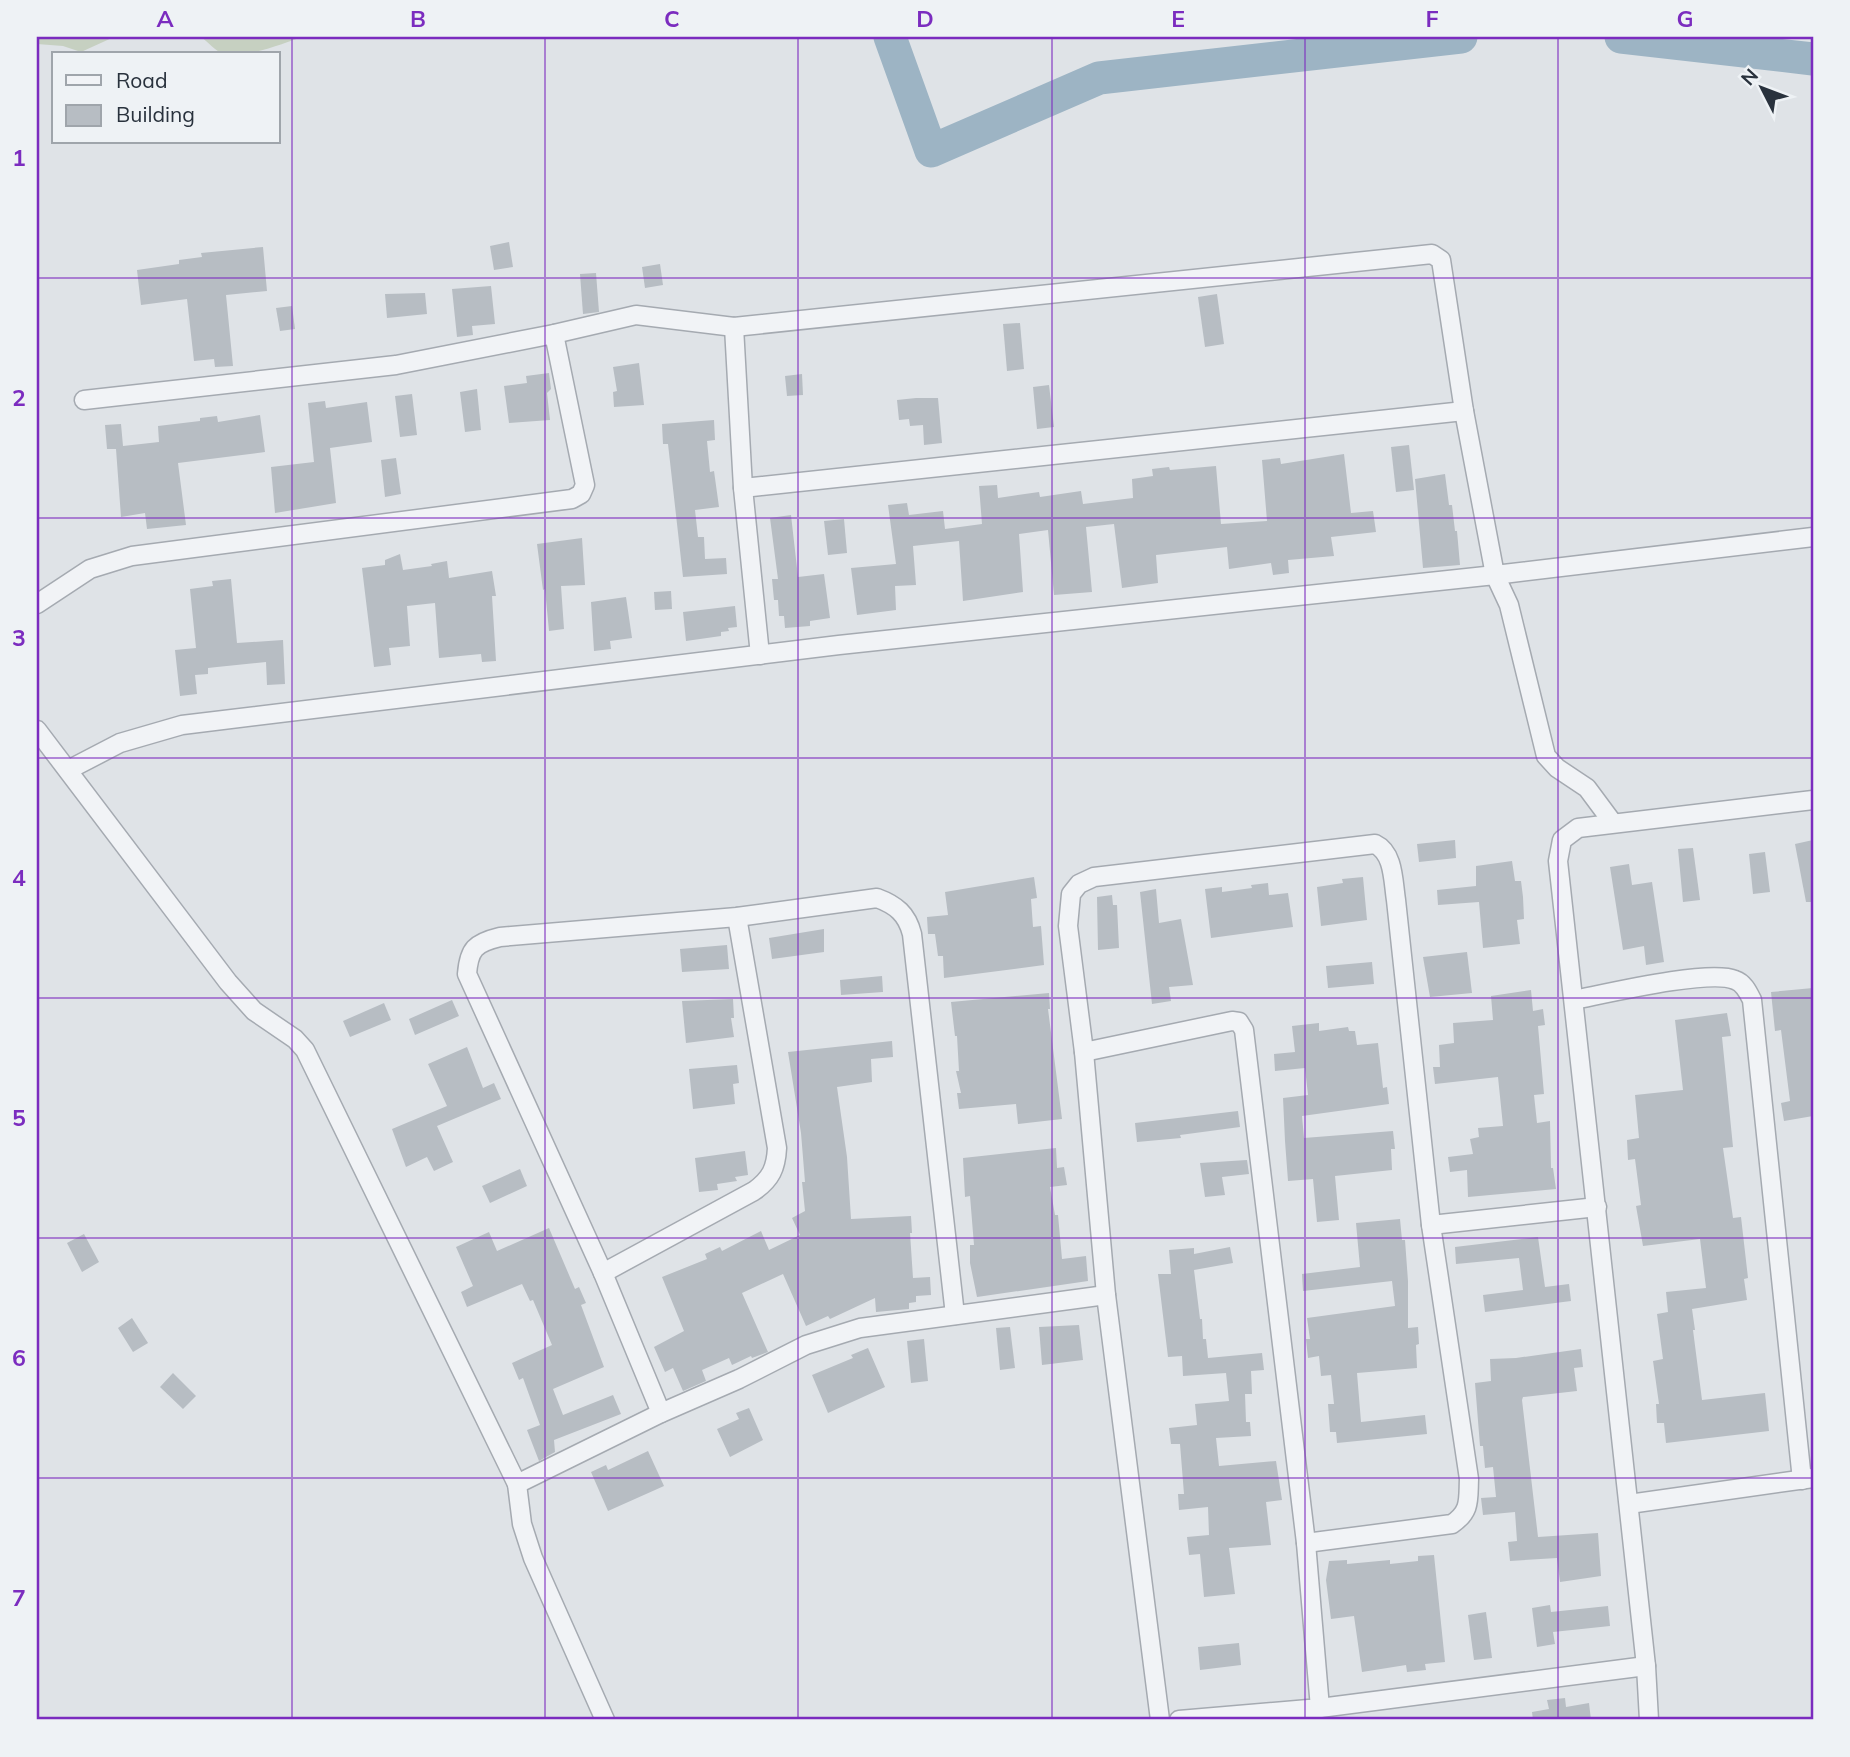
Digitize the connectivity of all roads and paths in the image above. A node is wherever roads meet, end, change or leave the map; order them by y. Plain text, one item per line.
1 (734, 327) junction
2 (554, 334) junction
3 (84, 401) dead end
4 (1464, 411) junction
5 (743, 488) junction
6 (1813, 537) edge
7 (1495, 575) junction
8 (37, 604) edge
9 (760, 655) junction
10 (37, 730) edge
11 (68, 770) junction
12 (1813, 800) edge
13 (1613, 823) junction
14 (737, 917) junction
15 (1574, 1000) junction
16 (1084, 1052) junction
17 (1597, 1207) junction
18 (1431, 1226) junction
19 (603, 1273) junction
20 (1106, 1295) junction
21 (955, 1315) junction
22 (661, 1413) junction
23 (1807, 1479) edge
24 (517, 1484) junction
25 (1629, 1504) junction
26 (1306, 1543) junction
27 (1646, 1666) junction
28 (1320, 1707) junction
29 (605, 1720) edge
30 (1160, 1720) edge
31 (1180, 1720) edge
32 (1650, 1720) edge

1 - 2 street
1 - 4 street
1 - 5 street
2 - 3 street
2 - 8 street
4 - 5 street
4 - 7 street
5 - 9 street
6 - 7 street
7 - 9 street
7 - 13 street
9 - 11 street
10 - 11 street
11 - 24 street
12 - 13 street
13 - 15 street
14 - 19 street
14 - 19 street
14 - 21 street
15 - 17 street
15 - 23 street
16 - 18 street
16 - 20 street
16 - 26 street
17 - 18 street
17 - 25 street
18 - 26 street
19 - 22 street
20 - 21 street
20 - 30 street
21 - 22 street
22 - 24 street
23 - 25 street
24 - 29 street
25 - 27 street
26 - 28 street
27 - 28 street
27 - 32 street
28 - 31 street

